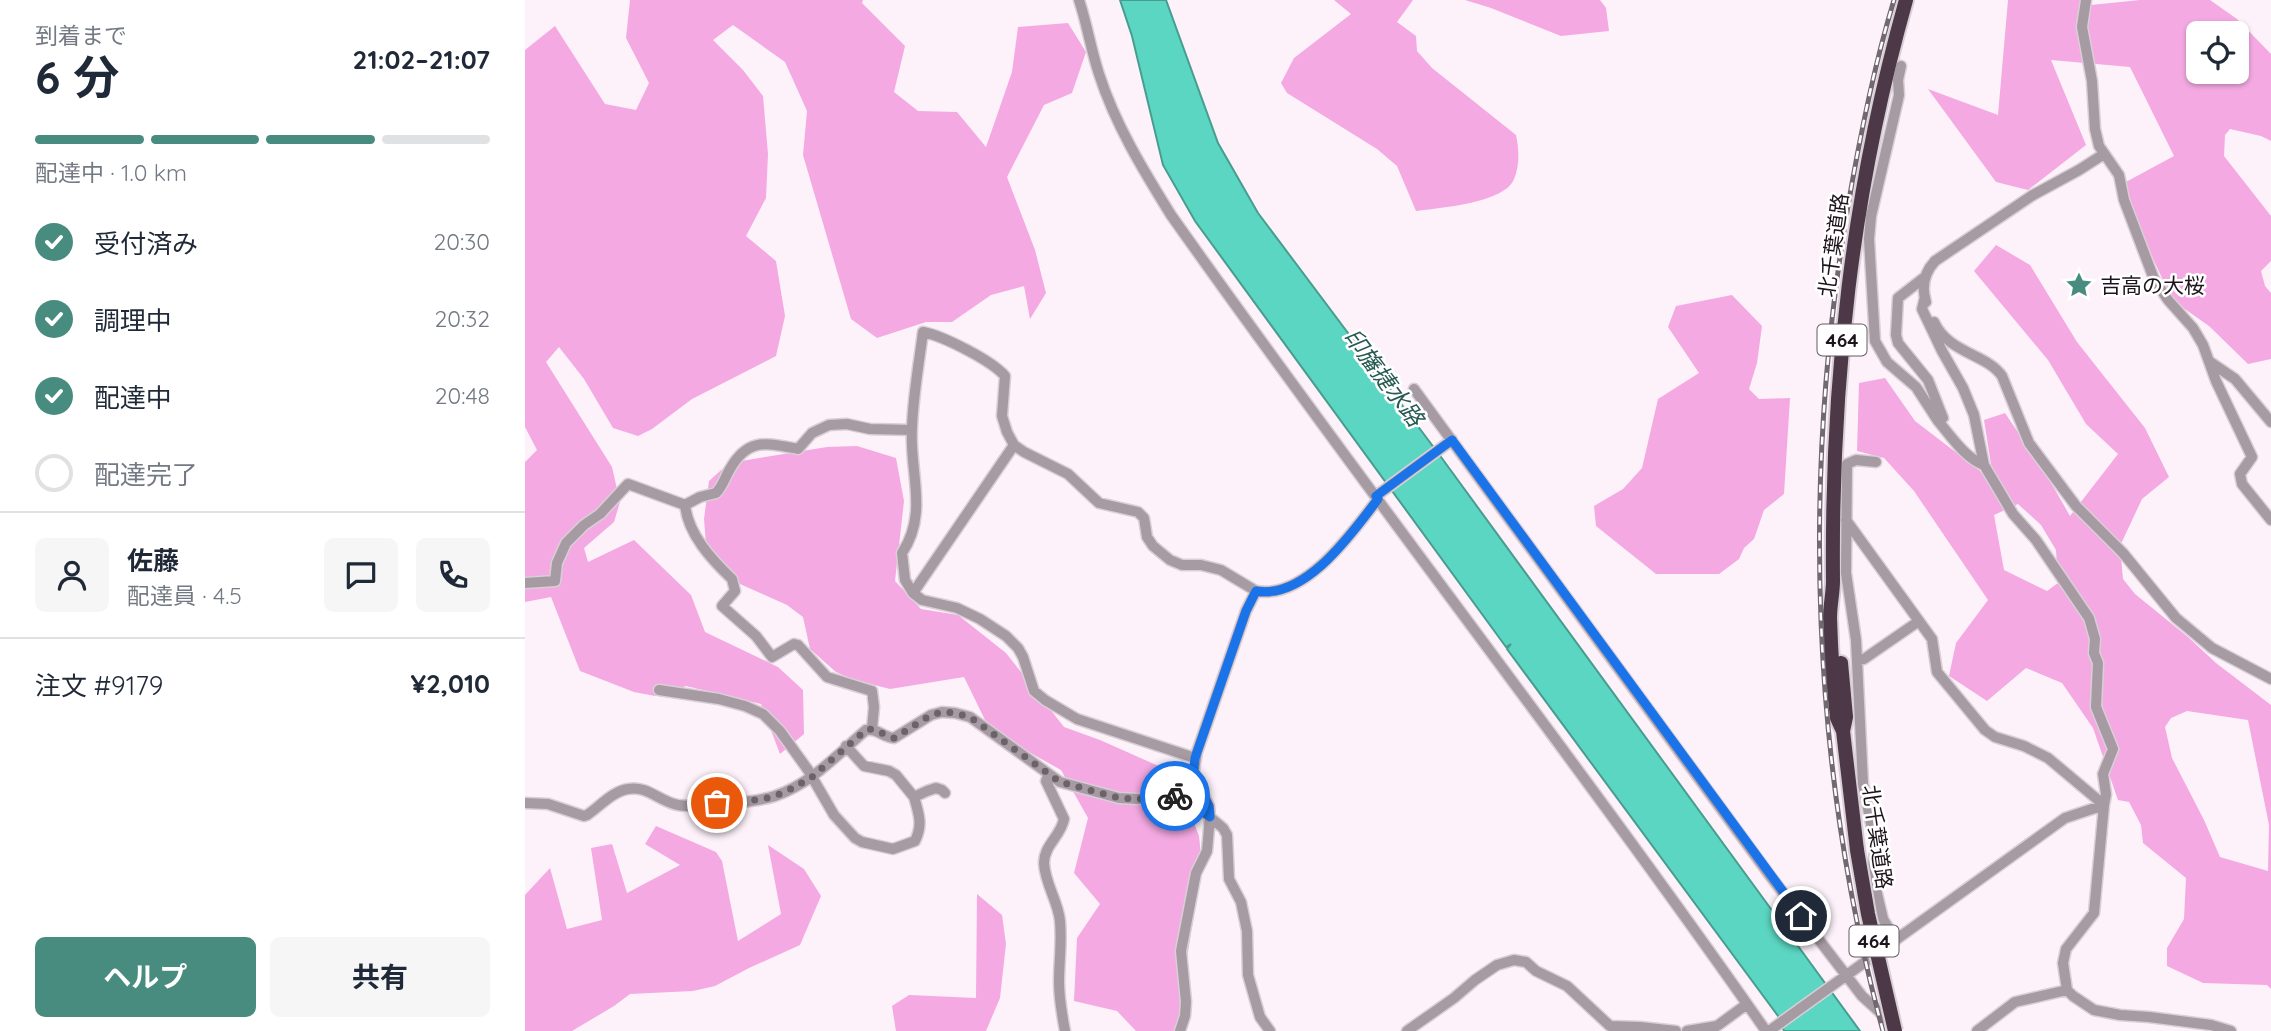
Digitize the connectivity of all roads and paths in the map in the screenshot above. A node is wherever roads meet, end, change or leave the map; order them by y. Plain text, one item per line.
1 (1079, 0) edge
2 (1906, 0) edge
3 (2086, 0) edge
4 (1901, 66) dead end
5 (2103, 154) junction
6 (1925, 277) junction
7 (1925, 297) junction
8 (2210, 362) junction
9 (1414, 389) dead end
10 (1938, 421) junction
11 (2271, 422) edge
12 (911, 429) junction
13 (1452, 440) junction
14 (1014, 445) junction
15 (1876, 462) dead end
16 (1984, 465) junction
17 (1379, 495) junction
18 (685, 505) junction
19 (1846, 520) junction
20 (2271, 520) edge
21 (525, 583) edge
22 (1833, 585) junction
23 (1256, 591) junction
24 (913, 593) junction
25 (1919, 621) junction
26 (1857, 663) junction
27 (1842, 667) junction
28 (2271, 679) edge
29 (659, 690) dead end
30 (872, 729) junction
31 (1843, 731) junction
32 (846, 746) junction
33 (1195, 758) junction
34 (1048, 776) junction
35 (812, 777) junction
36 (944, 793) dead end
37 (914, 797) junction
38 (525, 803) edge
39 (2104, 805) junction
40 (1210, 817) junction
41 (1895, 939) junction
42 (1841, 979) junction
43 (2067, 990) junction
44 (1747, 1004) junction
45 (1065, 1031) edge
46 (1180, 1031) edge
47 (1270, 1031) edge
48 (1407, 1031) edge
49 (1676, 1031) edge
50 (1687, 1031) edge
51 (1769, 1031) edge
52 (1895, 1031) edge
53 (1977, 1031) edge
54 (2231, 1031) edge

1 - 17 street
2 - 22 highway, 北千葉道路 / 464
3 - 5 street
4 - 10 street
5 - 6 street
5 - 8 street
6 - 7 street
6 - 10 street
7 - 16 street
7 - 28 street
8 - 11 street
8 - 20 street
9 - 13 street
10 - 16 street
12 - 14 street
12 - 18 street
12 - 24 street
13 - 17 street
13 - 42 street
14 - 23 street
14 - 24 street
15 - 19 street
16 - 39 street
17 - 23 street
17 - 44 street
18 - 21 street
18 - 30 street
19 - 25 street
19 - 26 street
22 - 27 highway, 北千葉道路 / 464
22 - 31 highway, 北千葉道路 / 464
23 - 33 street
24 - 33 street
25 - 26 street
25 - 39 street
26 - 27 street
26 - 41 street
27 - 31 highway, 北千葉道路 / 464
29 - 35 street
30 - 32 street
30 - 34 street
31 - 52 highway, 北千葉道路 / 464, bridge
32 - 35 street
32 - 37 street
33 - 40 street
34 - 40 street
34 - 45 street
35 - 37 street
35 - 38 street
36 - 37 street
39 - 41 street
39 - 43 street
40 - 46 street
40 - 47 street
41 - 42 street
42 - 51 street
42 - 52 street
43 - 53 street
43 - 54 street
44 - 50 street
44 - 51 street
48 - 49 street

